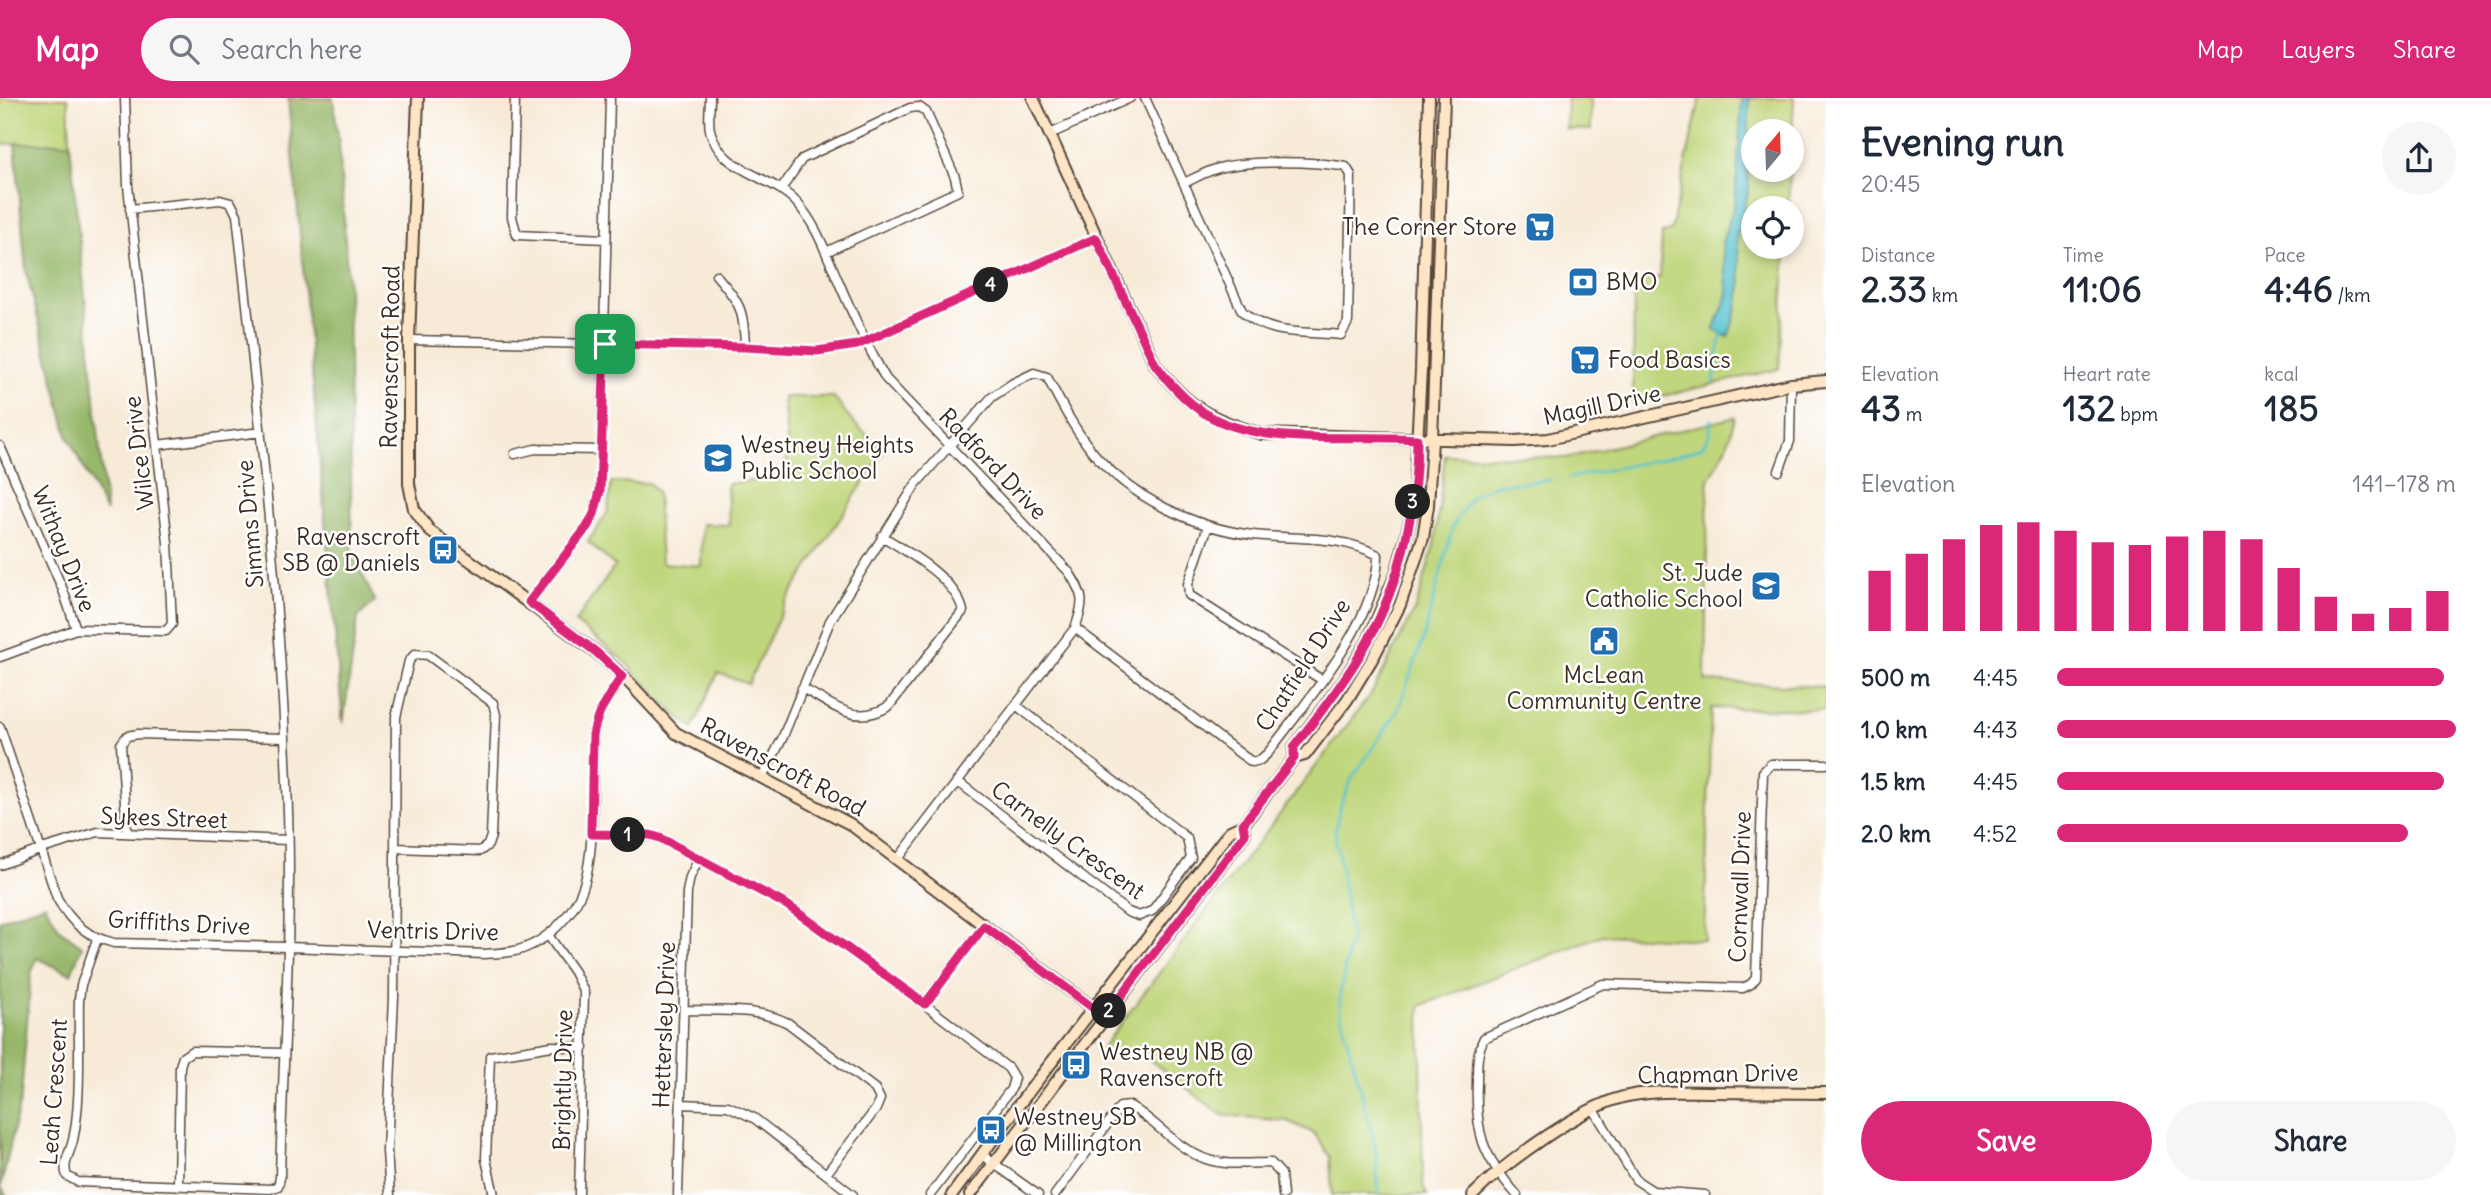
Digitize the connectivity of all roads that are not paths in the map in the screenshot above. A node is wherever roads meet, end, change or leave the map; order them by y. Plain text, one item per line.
1 (125, 98) edge
2 (418, 98) edge
3 (515, 98) edge
4 (611, 98) edge
5 (710, 98) edge
6 (1033, 98) edge
7 (1130, 98) edge
8 (1145, 98) edge
9 (1429, 98) edge
10 (1444, 98) edge
11 (1050, 134) junction
12 (1184, 183) junction
13 (782, 188) junction
14 (130, 209) junction
15 (1096, 238) junction
16 (606, 239) junction
17 (826, 252) junction
18 (716, 275) dead end
19 (410, 340) junction
20 (867, 342) junction
21 (605, 344) junction
22 (745, 347) junction
23 (1826, 382) edge
24 (1791, 384) junction
25 (261, 432) junction
26 (1425, 440) junction
27 (157, 445) junction
28 (0, 446) edge
29 (950, 446) junction
30 (601, 450) junction
31 (515, 454) dead end
32 (1779, 471) dead end
33 (1208, 526) junction
34 (882, 536) junction
35 (529, 602) junction
36 (1075, 628) junction
37 (76, 629) junction
38 (0, 657) edge
39 (622, 676) junction
40 (1322, 680) junction
41 (802, 688) junction
42 (1016, 705) junction
43 (0, 727) edge
44 (284, 738) junction
45 (1294, 758) junction
46 (1826, 764) edge
47 (762, 778) junction
48 (957, 781) junction
49 (1243, 824) junction
50 (127, 833) junction
51 (591, 834) junction
52 (288, 840) junction
53 (395, 848) junction
54 (42, 849) junction
55 (699, 858) junction
56 (898, 859) junction
57 (0, 864) edge
58 (984, 926) junction
59 (548, 935) junction
60 (97, 939) junction
61 (287, 947) junction
62 (394, 951) junction
63 (925, 1004) junction
64 (1093, 1009) junction
65 (684, 1010) junction
66 (1105, 1017) junction
67 (584, 1048) junction
68 (283, 1053) junction
69 (1826, 1093) edge
70 (681, 1104) junction
71 (1593, 1108) junction
72 (982, 1155) junction
73 (994, 1163) junction
74 (1499, 1171) junction
75 (826, 1174) junction
76 (178, 1184) junction
77 (390, 1195) edge
78 (494, 1195) edge
79 (579, 1195) edge
80 (678, 1195) edge
81 (853, 1195) edge
82 (930, 1195) edge
83 (952, 1195) edge
84 (970, 1195) edge
85 (1038, 1195) edge
86 (1055, 1195) edge
87 (1283, 1195) edge
88 (1472, 1195) edge
89 (1517, 1195) edge
90 (1706, 1195) edge

1 - 14 street, Wilce Drive
2 - 19 street, Ravenscroft Road
3 - 16 street
4 - 16 street
5 - 13 street, Radford Drive
6 - 11 street, Magill Drive
7 - 11 street
8 - 12 street
9 - 26 street
10 - 26 street
11 - 15 street, Magill Drive
12 - 12 street
13 - 17 street, Radford Drive
13 - 17 street
14 - 25 street, Simms Drive
14 - 27 street, Wilce Drive
15 - 20 street
15 - 26 street, Magill Drive
16 - 21 street
17 - 20 street, Radford Drive
18 - 22 street
19 - 21 street
19 - 35 street, Ravenscroft Road
20 - 22 street
20 - 29 street, Radford Drive
21 - 22 street
21 - 30 street
23 - 24 street, Magill Drive
24 - 26 street, Magill Drive
24 - 32 street
25 - 27 street
25 - 44 street, Simms Drive
26 - 45 street
26 - 45 street
27 - 37 street, Wilce Drive
28 - 37 street, Withay Drive
29 - 33 street, Chatfield Drive
29 - 34 street, Chatfield Drive
29 - 36 street, Radford Drive
30 - 31 street
30 - 35 street
33 - 40 street
33 - 40 street, Chatfield Drive
34 - 41 street, Chatfield Drive
34 - 41 street
35 - 39 street, Ravenscroft Road
36 - 40 street, Chatfield Drive
36 - 42 street, Radford Drive
37 - 38 street, Wilce Drive
39 - 47 street, Ravenscroft Road
39 - 51 street, Ventris Drive
41 - 47 street, Chatfield Drive
42 - 48 street, Radford Drive
42 - 48 street, Carnelly Crescent
43 - 54 street, Griffiths Drive
44 - 50 street
44 - 52 street, Simms Drive
45 - 49 street
46 - 74 street, Cornwall Drive
47 - 56 street, Ravenscroft Road
48 - 56 street, Radford Drive
49 - 64 street
49 - 66 street
50 - 52 street, Sykes Street
50 - 54 street, Sykes Street
51 - 55 street
51 - 59 street, Ventris Drive
52 - 61 street, Simms Drive
53 - 53 street
53 - 62 street
54 - 57 street, Sykes Street
54 - 60 street, Griffiths Drive
55 - 63 street
55 - 65 street, Hettersley Drive
56 - 58 street, Ravenscroft Road
58 - 63 street
58 - 64 street, Ravenscroft Road
59 - 62 street, Ventris Drive
59 - 67 street, Brightly Drive
60 - 61 street, Griffiths Drive
60 - 76 street, Leah Crescent
61 - 62 street, Ventris Drive
61 - 68 street, Leah Crescent
62 - 77 street
63 - 82 street
64 - 66 street, Ravenscroft Road
64 - 72 street
65 - 70 street, Hettersley Drive
65 - 75 street
66 - 73 street
67 - 78 street
67 - 79 street, Brightly Drive
68 - 76 street
68 - 76 street, Leah Crescent
69 - 71 street, Chapman Drive
70 - 75 street
70 - 80 street, Hettersley Drive
71 - 74 street, Chapman Drive
71 - 90 street
72 - 73 street
72 - 83 street
73 - 84 street
73 - 85 street
74 - 88 street, Chapman Drive
74 - 89 street
75 - 81 street
86 - 87 street

